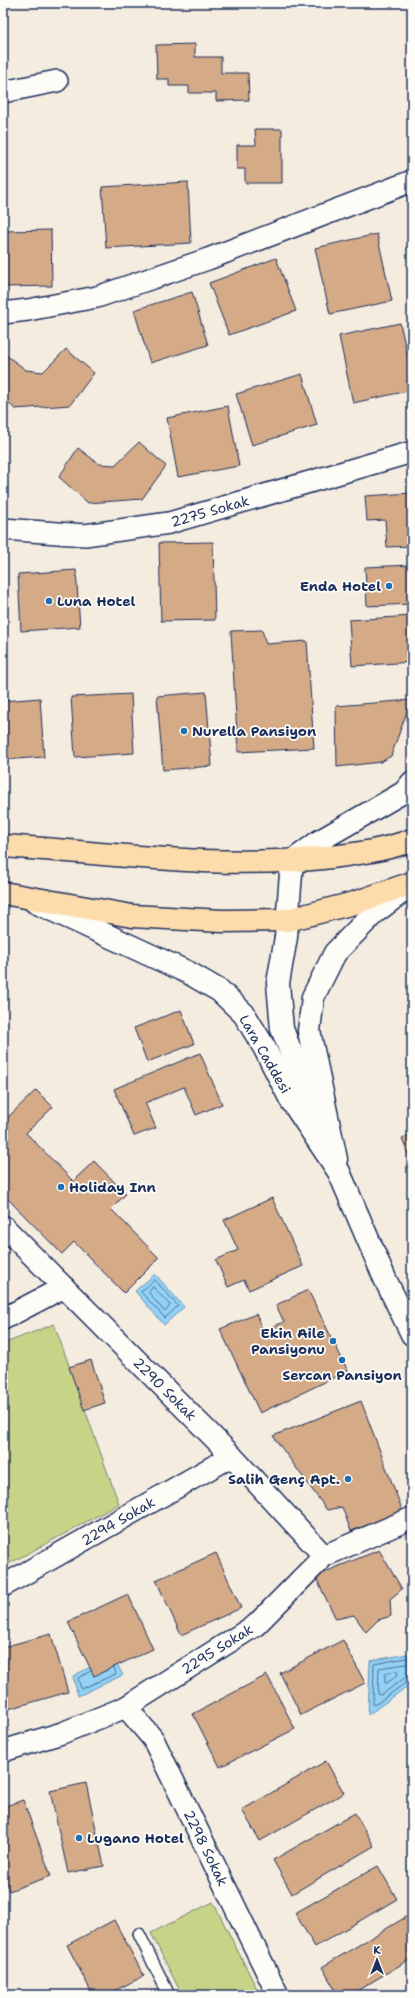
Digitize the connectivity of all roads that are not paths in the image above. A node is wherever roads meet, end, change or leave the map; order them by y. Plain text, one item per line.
1 (57, 81) dead end
2 (3, 92) edge
3 (412, 181) edge
4 (3, 313) edge
5 (412, 452) edge
6 (3, 529) edge
7 (412, 782) edge
8 (412, 840) edge
9 (3, 846) edge
10 (292, 861) junction
11 (412, 884) edge
12 (3, 893) edge
13 (28, 899) junction
14 (288, 920) junction
15 (339, 1172) junction
16 (3, 1226) edge
17 (64, 1287) junction
18 (3, 1319) edge
19 (412, 1334) edge
20 (232, 1456) junction
21 (412, 1518) edge
22 (324, 1556) junction
23 (3, 1586) edge
24 (126, 1707) junction
25 (3, 1752) edge
26 (139, 1934) dead end
27 (169, 1995) edge
28 (278, 1995) edge

1 - 2 street
3 - 4 street
5 - 6 street, 2275 Sokak
7 - 10 street
8 - 10 main road
9 - 10 main road
10 - 14 street
11 - 14 main road
11 - 15 street
12 - 13 main road, Lara Caddesi
13 - 14 main road
13 - 15 street, Lara Caddesi
14 - 15 street
15 - 19 street, Lara Caddesi
16 - 17 street, 2290 Sokak
17 - 18 street
17 - 20 street, 2290 Sokak
20 - 22 street, 2290 Sokak
20 - 23 street, 2294 Sokak
21 - 22 street, 2295 Sokak
22 - 24 street, 2295 Sokak
24 - 25 street, 2295 Sokak
24 - 28 street, 2298 Sokak
26 - 27 lane

